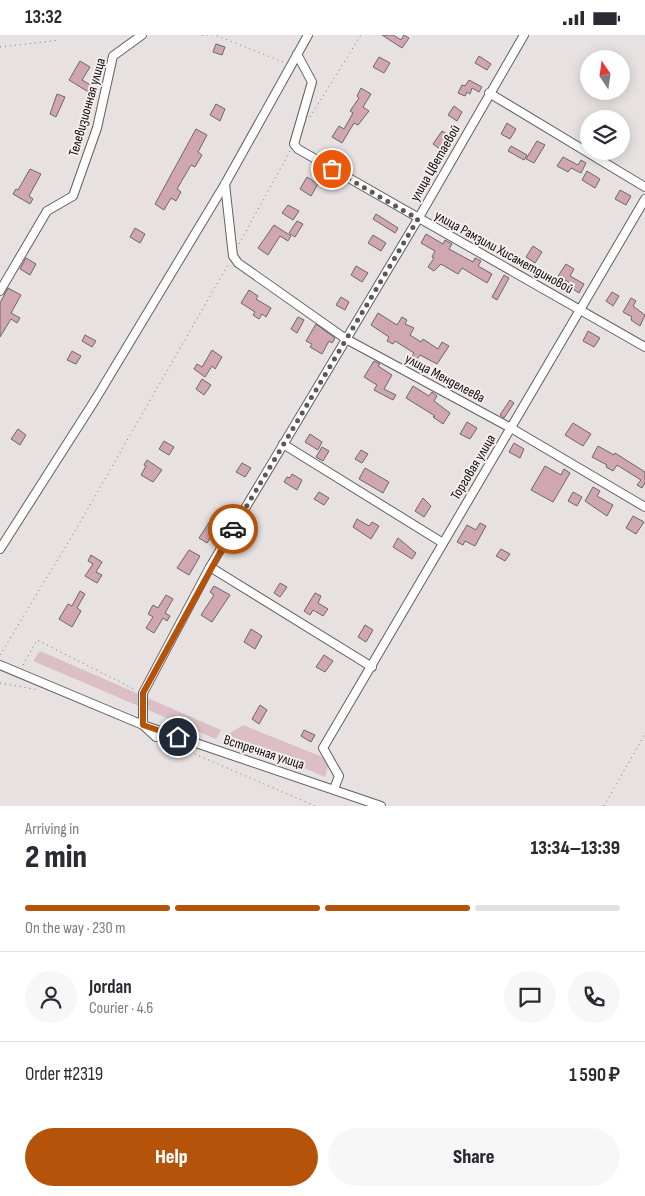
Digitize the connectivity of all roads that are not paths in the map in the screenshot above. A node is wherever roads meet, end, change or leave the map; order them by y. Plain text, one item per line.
1 (142, 35) edge
2 (308, 35) edge
3 (524, 35) edge
4 (297, 54) junction
5 (489, 93) junction
6 (225, 184) junction
7 (645, 187) edge
8 (645, 199) edge
9 (418, 219) junction
10 (0, 291) edge
11 (580, 309) junction
12 (346, 339) junction
13 (645, 347) edge
14 (511, 428) junction
15 (282, 444) junction
16 (645, 507) edge
17 (443, 543) junction
18 (0, 549) edge
19 (210, 567) junction
20 (0, 665) edge
21 (372, 667) junction
22 (143, 725) junction
23 (156, 737) dead end
24 (334, 789) junction
25 (381, 806) edge

1 - 10 street, Телевизионная улица
2 - 4 street
3 - 5 street, улица Цветаевой
4 - 6 street
4 - 9 street, улица Рамзили Хисаметдиновой
5 - 7 street
5 - 9 street, улица Цветаевой
6 - 12 street, улица Менделеева
6 - 18 street
8 - 11 street, Торговая улица
9 - 11 street, улица Рамзили Хисаметдиновой
9 - 12 street, улица Цветаевой
11 - 13 street, улица Рамзили Хисаметдиновой
11 - 14 street, Торговая улица
12 - 14 street, улица Менделеева
12 - 15 street, улица Цветаевой
14 - 16 street, улица Менделеева
14 - 17 street, Торговая улица
15 - 17 street
15 - 19 street, улица Цветаевой
17 - 21 street, Торговая улица
19 - 21 street
19 - 22 street, улица Цветаевой
20 - 22 street, Встречная улица
21 - 24 street, Торговая улица
22 - 23 street
22 - 24 street, Встречная улица
24 - 25 street, Встречная улица

